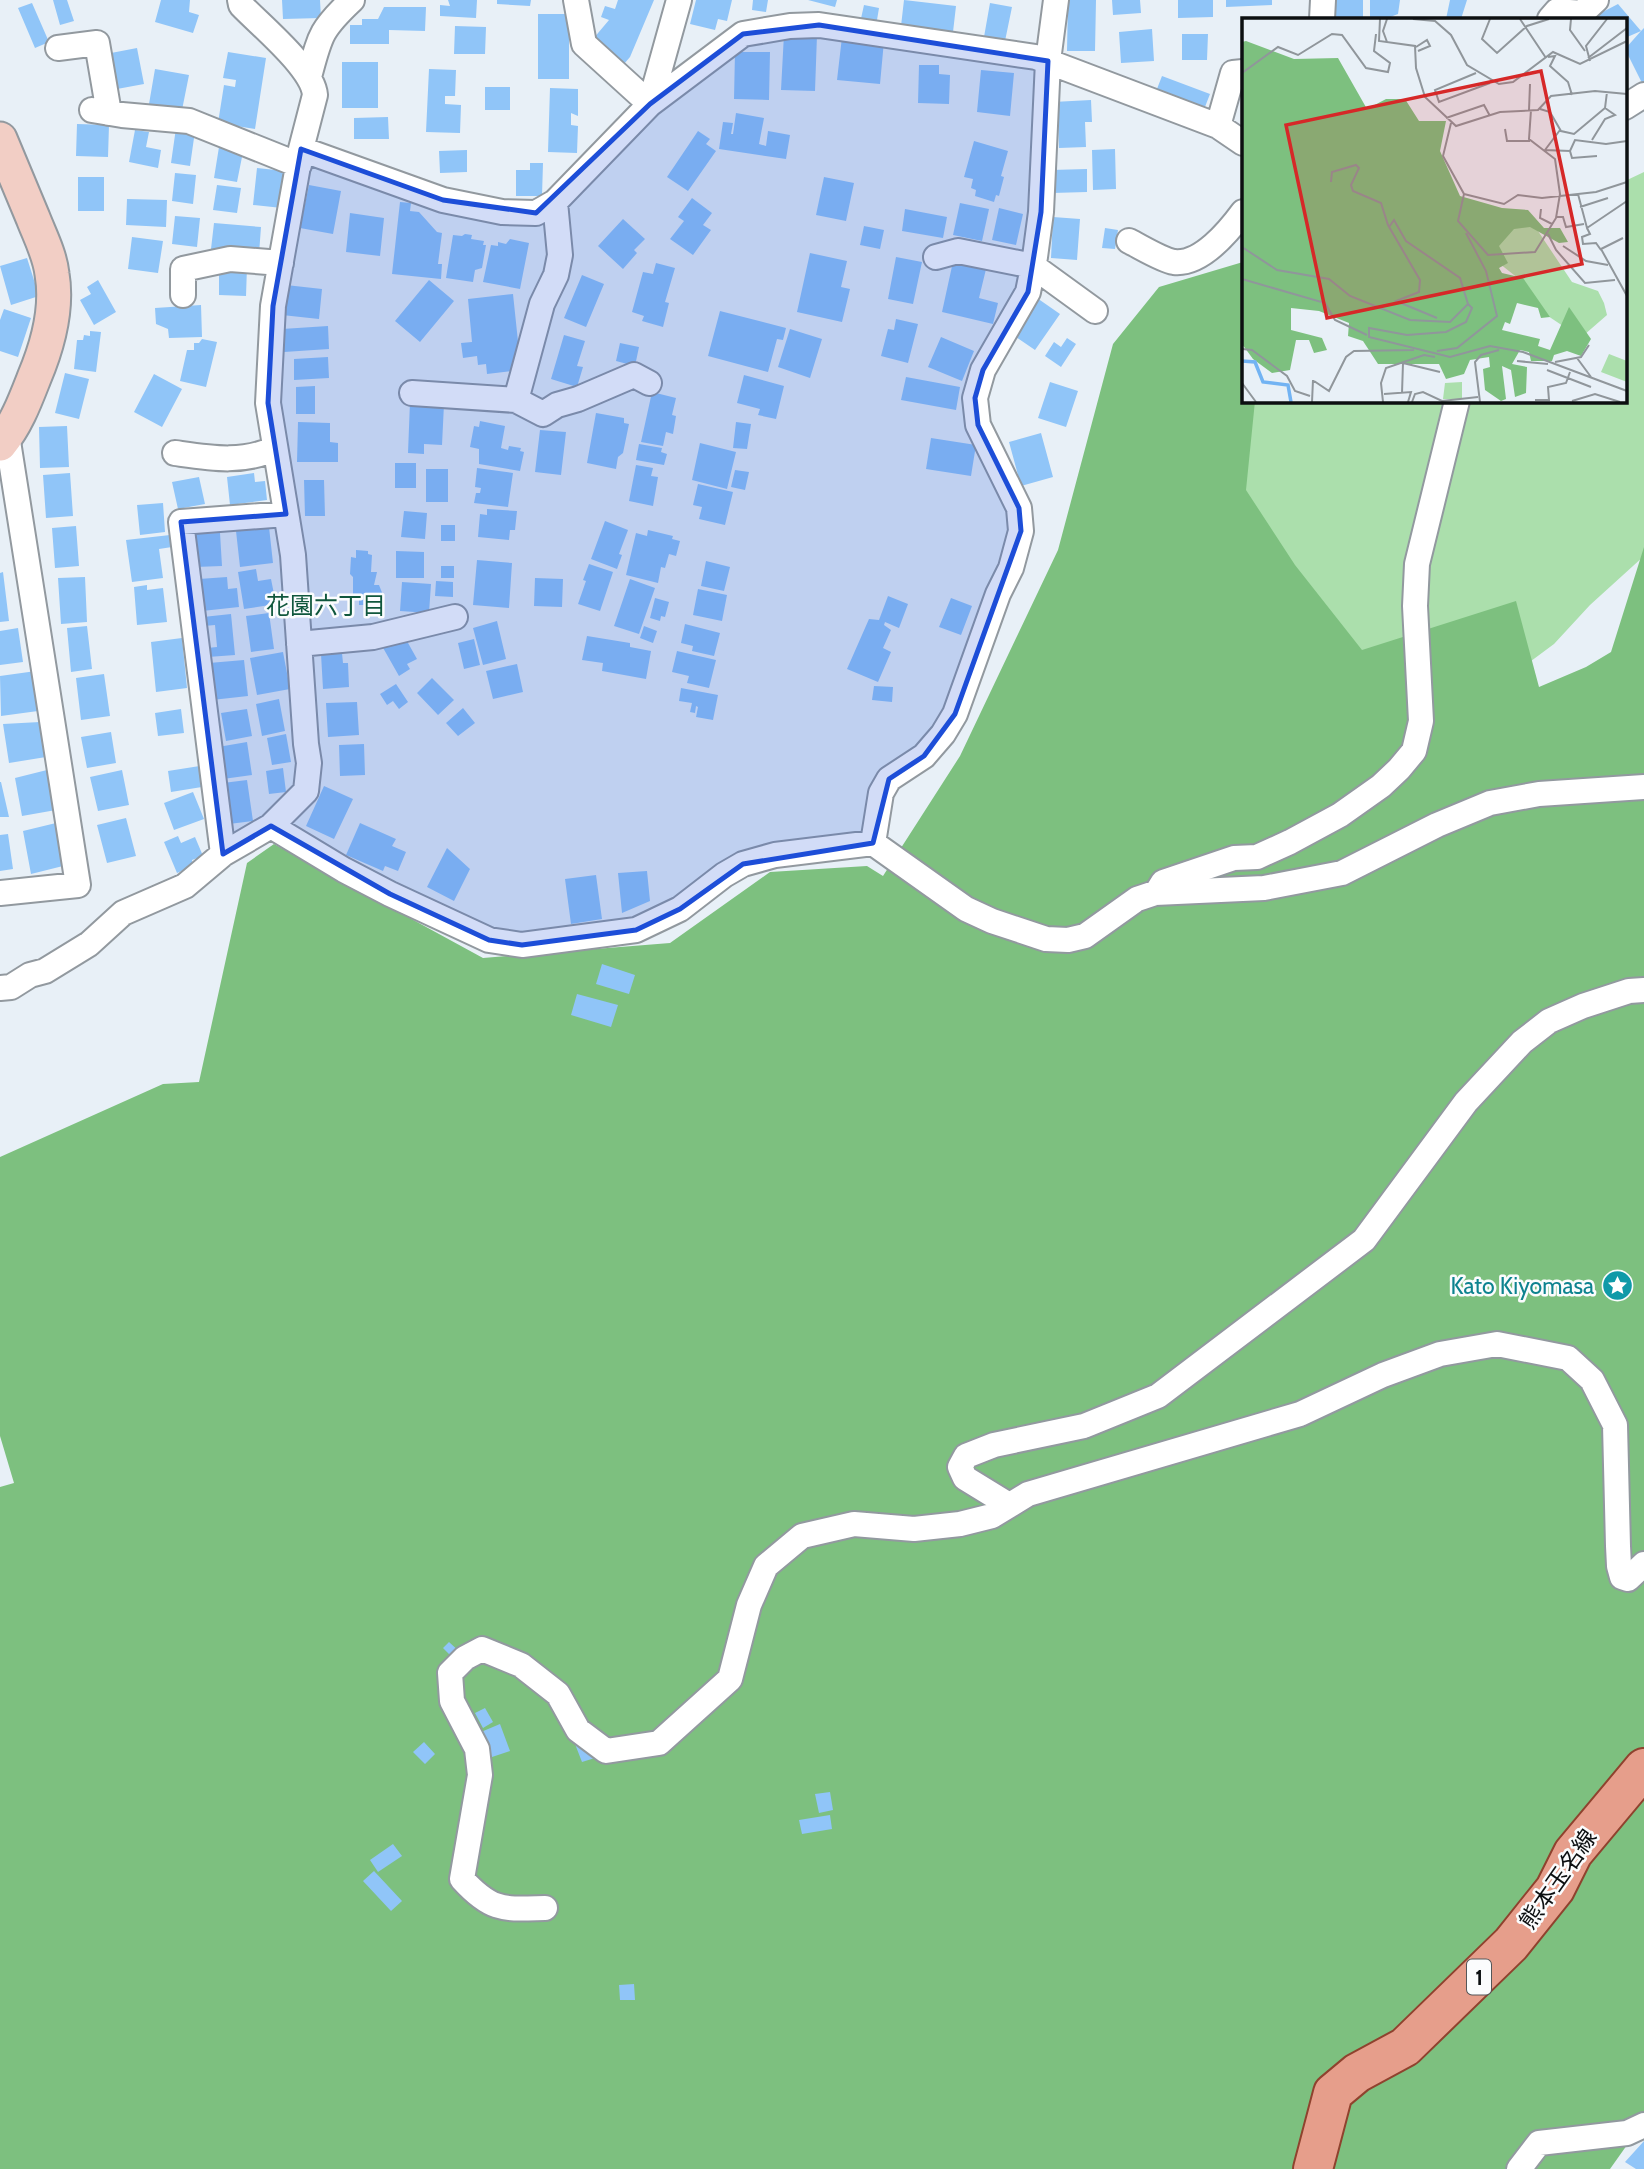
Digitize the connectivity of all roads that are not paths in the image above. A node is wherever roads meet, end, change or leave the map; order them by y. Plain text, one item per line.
1 (240, 0) edge
2 (352, 0) edge
3 (576, 0) edge
4 (678, 0) edge
5 (1056, 0) edge
6 (1323, 0) edge
7 (1596, 0) edge
8 (1322, 18) edge
9 (1551, 18) edge
10 (58, 48) dead end
11 (1048, 61) junction
12 (1242, 72) edge
13 (309, 77) junction
14 (1644, 95) edge
15 (650, 104) junction
16 (1626, 106) edge
17 (1217, 126) junction
18 (0, 139) edge
19 (1242, 142) edge
20 (300, 157) junction
21 (555, 201) junction
22 (1242, 213) edge
23 (1129, 242) dead end
24 (936, 257) dead end
25 (281, 263) junction
26 (1033, 266) junction
27 (183, 295) dead end
28 (1095, 312) dead end
29 (649, 383) dead end
30 (412, 393) dead end
31 (516, 400) junction
32 (1457, 402) edge
33 (4, 439) edge
34 (275, 448) junction
35 (176, 453) dead end
36 (286, 514) junction
37 (455, 617) dead end
38 (299, 644) junction
39 (1644, 787) edge
40 (271, 826) junction
41 (873, 843) junction
42 (223, 854) junction
43 (0, 893) edge
44 (1155, 893) junction
45 (0, 988) edge
46 (1644, 990) edge
47 (1009, 1506) junction
48 (1644, 1564) edge
49 (1644, 1768) edge
50 (545, 1908) dead end
51 (1644, 2125) edge
52 (1313, 2169) edge
53 (1519, 2169) edge

1 - 13 street
2 - 13 street
3 - 15 street
4 - 15 street
5 - 11 street
6 - 8 street
7 - 9 street
10 - 20 street
11 - 15 street
11 - 17 street
11 - 26 street
12 - 17 street
13 - 20 street
14 - 16 street
15 - 21 street
17 - 19 street
18 - 33 street
20 - 21 street
20 - 25 street
21 - 31 street
22 - 23 street
24 - 26 street
25 - 27 street
25 - 34 street
26 - 28 street
26 - 41 street
29 - 31 street
30 - 31 street
32 - 44 street
33 - 43 street
34 - 35 street
34 - 36 street
36 - 38 street
36 - 42 street
37 - 38 street
38 - 40 street
39 - 44 street
40 - 41 street
40 - 42 street
41 - 44 street
42 - 45 street
46 - 47 street
47 - 48 street
47 - 50 street
49 - 52 main road, 熊本玉名線 / 1
51 - 53 street

